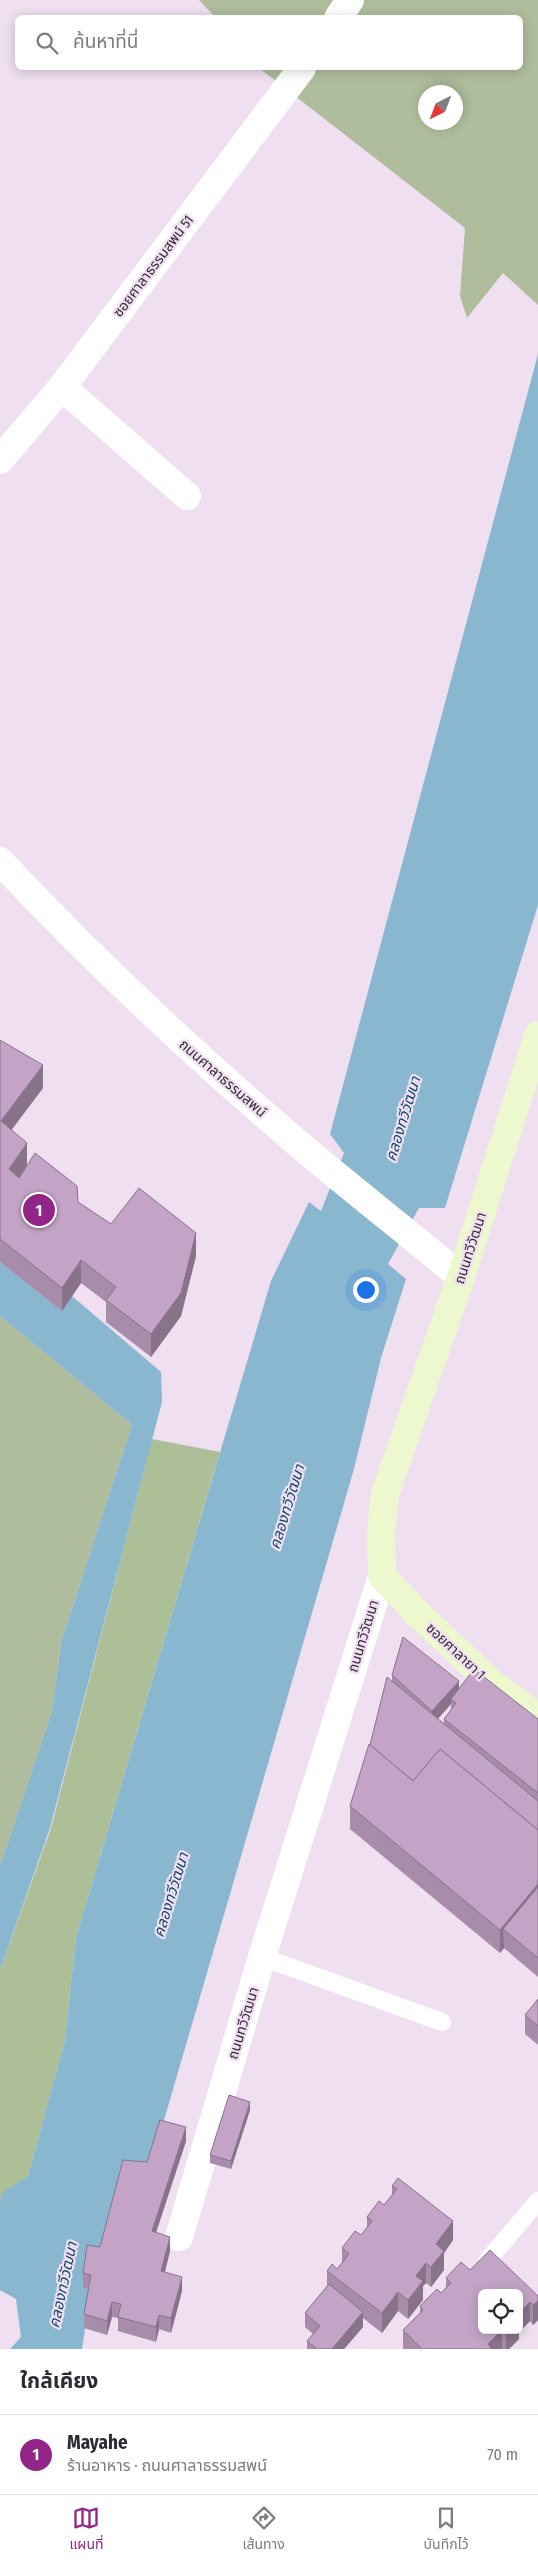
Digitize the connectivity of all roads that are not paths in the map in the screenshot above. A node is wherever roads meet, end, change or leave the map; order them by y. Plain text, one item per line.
1 (350, 0) edge
2 (340, 15) edge
3 (300, 70) edge
4 (62, 388) junction
5 (0, 460) edge
6 (188, 496) dead end
7 (0, 861) edge
8 (538, 1035) edge
9 (461, 1277) junction
10 (382, 1576) junction
11 (538, 1717) edge
12 (262, 1957) junction
13 (442, 2022) dead end
14 (538, 2201) edge
15 (179, 2237) dead end
16 (487, 2261) edge

1 - 2 street
3 - 4 street, ซอยศาลาธรรมสพน์ 51
4 - 5 street, ซอยศาลาธรรมสพน์ 51
4 - 6 street
7 - 9 street, ถนนศาลาธรรมสพน์
8 - 9 main road, ถนนทวีวัฒนา
9 - 10 main road, ถนนทวีวัฒนา
10 - 11 main road, ซอยศาลายา 1
10 - 12 street, ถนนทวีวัฒนา
12 - 13 lane
12 - 15 street, ถนนทวีวัฒนา
14 - 16 lane

